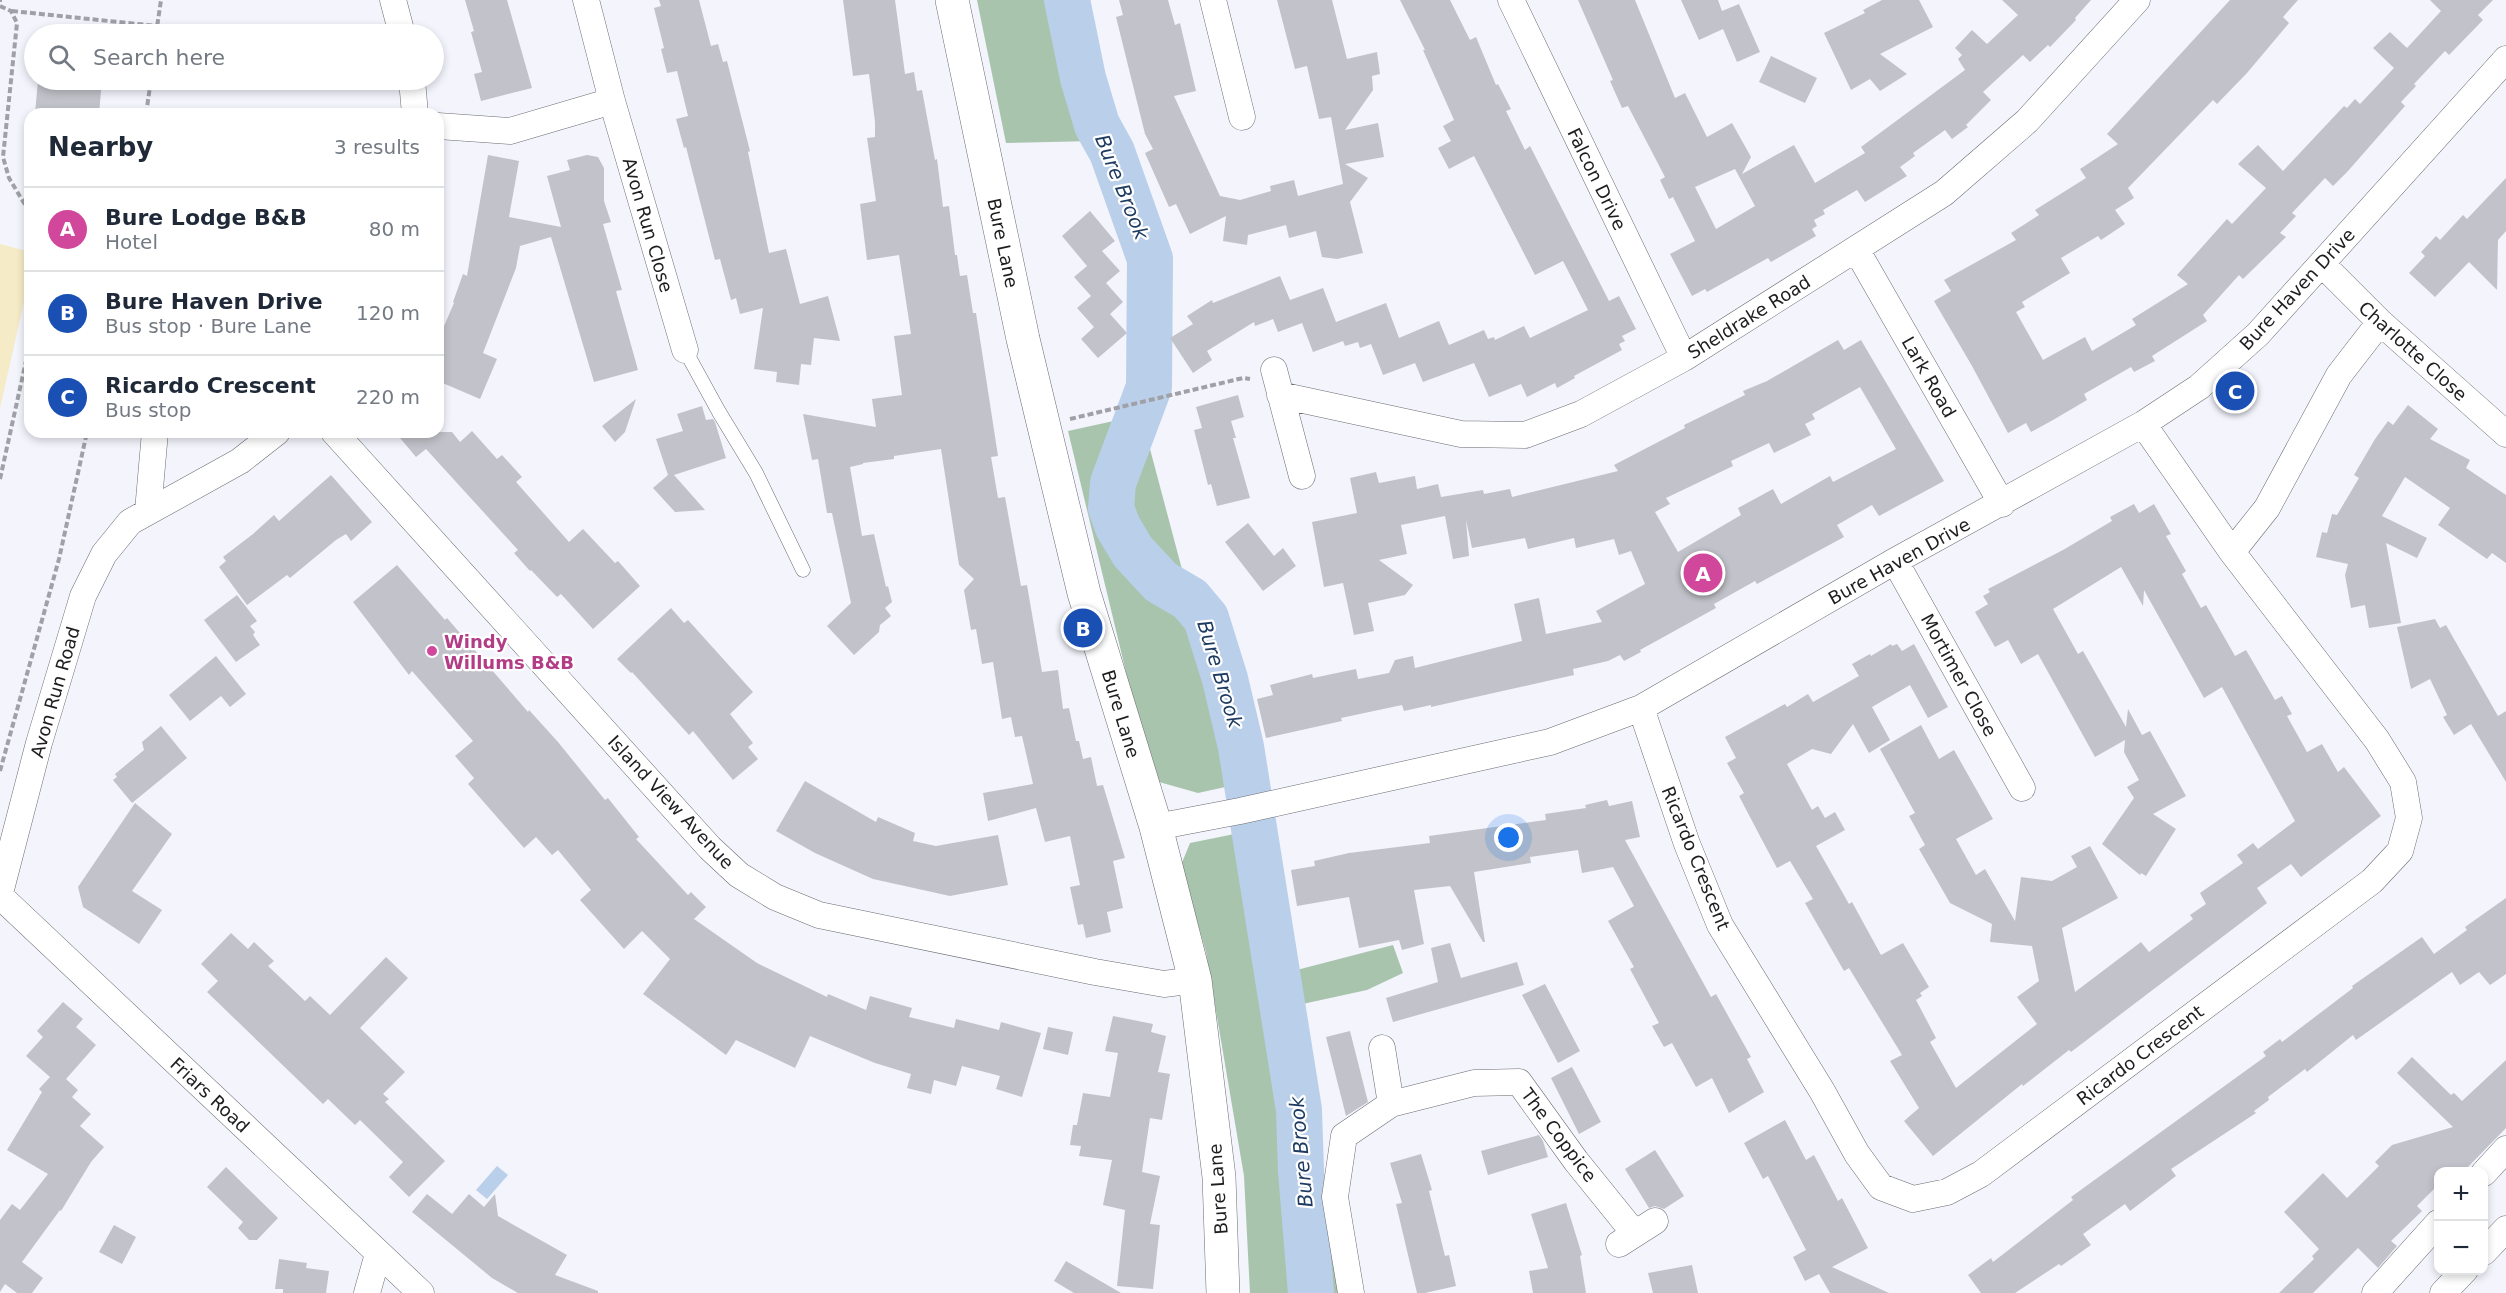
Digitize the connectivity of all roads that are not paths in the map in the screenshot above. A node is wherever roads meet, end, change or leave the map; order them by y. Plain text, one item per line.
1 (393, 0) edge
2 (586, 0) edge
3 (952, 0) edge
4 (1213, 0) edge
5 (1511, 0) edge
6 (2137, 0) edge
7 (399, 24) edge
8 (2506, 60) edge
9 (413, 90) edge
10 (612, 101) junction
11 (414, 108) edge
12 (1242, 117) dead end
13 (444, 126) edge
14 (1856, 249) junction
15 (2323, 265) junction
16 (2380, 322) junction
17 (685, 350) joint
18 (1684, 358) junction
19 (1274, 370) dead end
20 (1280, 395) junction
21 (2143, 424) junction
22 (2506, 435) edge
23 (154, 438) edge
24 (269, 438) edge
25 (339, 438) edge
26 (1302, 476) dead end
27 (2001, 504) junction
28 (148, 511) junction
29 (2232, 552) junction
30 (1895, 561) junction
31 (803, 570) dead end
32 (1641, 708) junction
33 (2022, 788) dead end
34 (1156, 827) junction
35 (0, 894) edge
36 (1195, 981) junction
37 (1382, 1048) dead end
38 (1391, 1104) junction
39 (2506, 1149) edge
40 (2488, 1169) edge
41 (2434, 1228) edge
42 (2506, 1229) edge
43 (1637, 1233) dead end
44 (2488, 1248) edge
45 (378, 1254) junction
46 (2460, 1275) edge
47 (367, 1293) edge
48 (420, 1293) edge
49 (1223, 1293) edge
50 (1351, 1293) edge
51 (2374, 1293) edge
52 (2443, 1293) edge

1 - 7 street
2 - 10 street, Avon Run Close
3 - 34 street, Bure Lane
4 - 12 street
5 - 18 street, Falcon Drive
6 - 14 street, Sheldrake Road
8 - 15 street, Bure Haven Drive
9 - 11 street
10 - 13 street
10 - 17 street, Avon Run Close
14 - 18 street, Sheldrake Road
14 - 27 street, Lark Road
15 - 16 street, Charlotte Close
15 - 21 street, Bure Haven Drive
16 - 22 street, Charlotte Close
16 - 29 street
17 - 31 lane
18 - 20 street, Sheldrake Road
19 - 20 street
20 - 26 street
21 - 27 street, Bure Haven Drive
21 - 29 street, Ricardo Crescent
23 - 28 street
24 - 28 street, Avon Run Road
25 - 36 street, Island View Avenue
27 - 30 street, Bure Haven Drive
28 - 35 street, Avon Run Road
29 - 32 street, Ricardo Crescent
30 - 32 street, Bure Haven Drive
30 - 33 street, Mortimer Close
32 - 34 street, Bure Haven Drive
34 - 36 street, Bure Lane
35 - 45 street, Friars Road
36 - 49 street, Bure Lane
37 - 38 street
38 - 43 street, The Coppice
38 - 50 street, The Coppice
39 - 40 street
41 - 51 street
42 - 44 street
45 - 47 street
45 - 48 street, Friars Road
46 - 52 street

